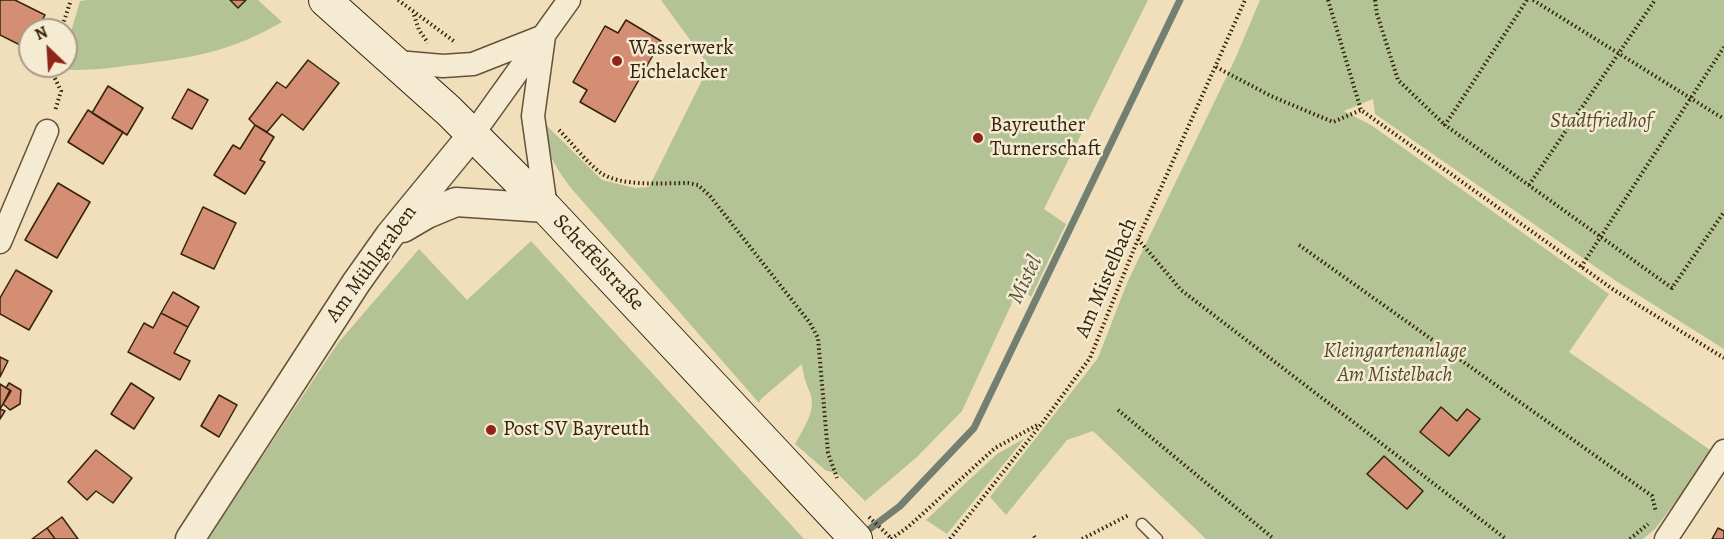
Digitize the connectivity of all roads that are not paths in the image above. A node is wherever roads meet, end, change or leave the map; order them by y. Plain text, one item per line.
1 (325, 0) edge
2 (569, 0) edge
3 (544, 36) junction
4 (397, 62) junction
5 (47, 131) road end
6 (473, 134) junction
7 (546, 208) junction
8 (390, 235) junction
9 (0, 242) edge
10 (1724, 452) edge
11 (1142, 524) road end
12 (856, 527) edge
13 (190, 539) edge
14 (1157, 539) edge
15 (1666, 539) edge

1 - 4 main road, Scheffelstraße
2 - 3 street, Am Mühlgraben
3 - 4 street
3 - 6 street, Am Mühlgraben
3 - 7 street
4 - 6 main road, Scheffelstraße
5 - 9 street
6 - 7 main road, Scheffelstraße
6 - 8 street, Am Mühlgraben
7 - 8 street
7 - 12 main road, Scheffelstraße
8 - 13 street, Am Mühlgraben
10 - 15 street
11 - 14 lane

